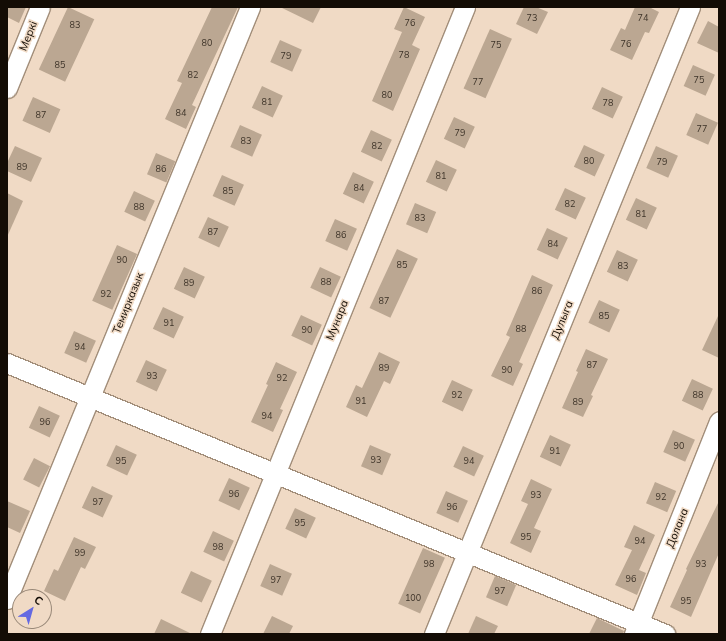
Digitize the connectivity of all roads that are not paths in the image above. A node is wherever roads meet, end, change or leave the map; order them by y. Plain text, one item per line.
1 (40, 7) edge
2 (250, 7) edge
3 (465, 7) edge
4 (690, 7) edge
5 (7, 88) edge
6 (7, 363) edge
7 (90, 397) junction
8 (719, 421) edge
9 (275, 473) junction
10 (468, 552) junction
11 (7, 599) edge
12 (636, 628) edge
13 (210, 634) edge
14 (434, 634) edge
15 (665, 634) edge

1 - 5 street, Меркі
2 - 7 street, Темирказык
3 - 9 street, Мунара
4 - 10 street, Дулыга
6 - 7 street
7 - 9 street
7 - 11 street, Темирказык
8 - 12 street, Долана
9 - 10 street
9 - 13 street, Мунара
10 - 12 street
10 - 14 street, Дулыга
12 - 15 street

